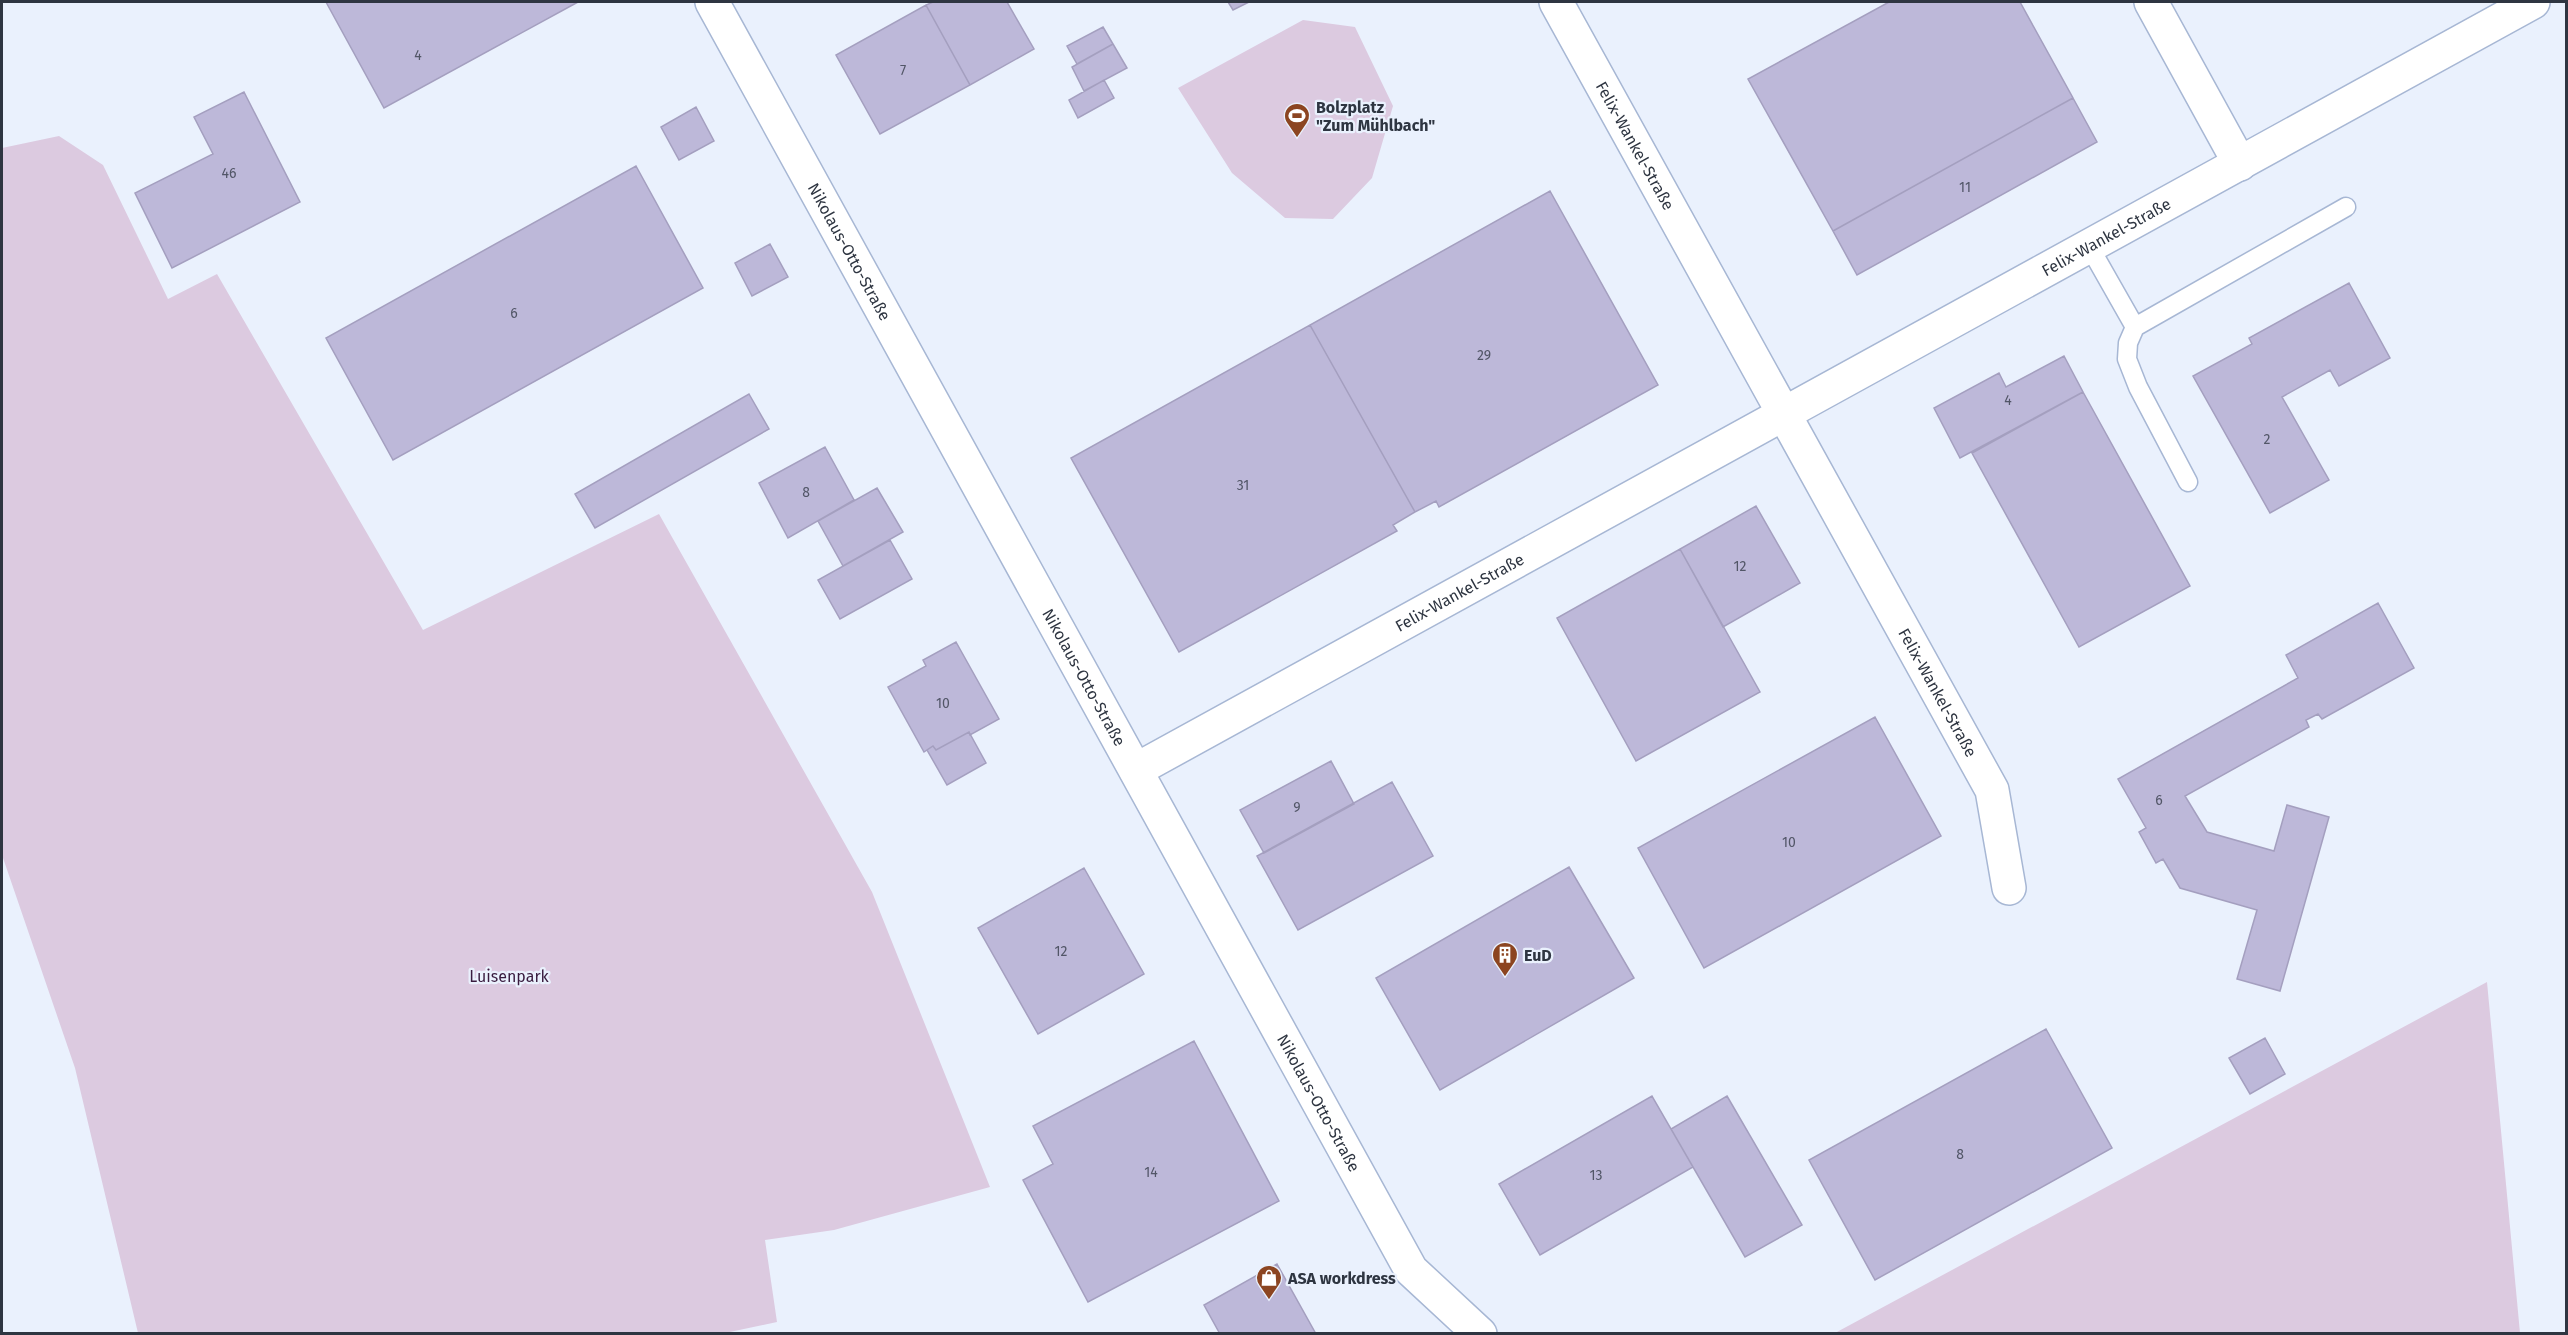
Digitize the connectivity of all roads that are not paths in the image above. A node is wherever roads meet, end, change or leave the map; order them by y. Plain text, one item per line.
1 (712, 2) edge
2 (1556, 2) edge
3 (2151, 2) edge
4 (2533, 2) edge
5 (2240, 164) junction
6 (2346, 207) dead end
7 (2089, 246) junction
8 (2135, 327) junction
9 (1784, 414) junction
10 (2188, 482) dead end
11 (1136, 770) junction
12 (2009, 888) dead end
13 (1480, 1334) edge

1 - 11 street, Nikolaus-Otto-Straße
2 - 9 street, Felix-Wankel-Straße
3 - 5 street
4 - 5 street, Felix-Wankel-Straße
5 - 7 street, Felix-Wankel-Straße
6 - 8 lane
7 - 8 lane
7 - 9 street, Felix-Wankel-Straße
8 - 10 lane
9 - 11 street, Felix-Wankel-Straße
9 - 12 street, Felix-Wankel-Straße
11 - 13 street, Nikolaus-Otto-Straße

